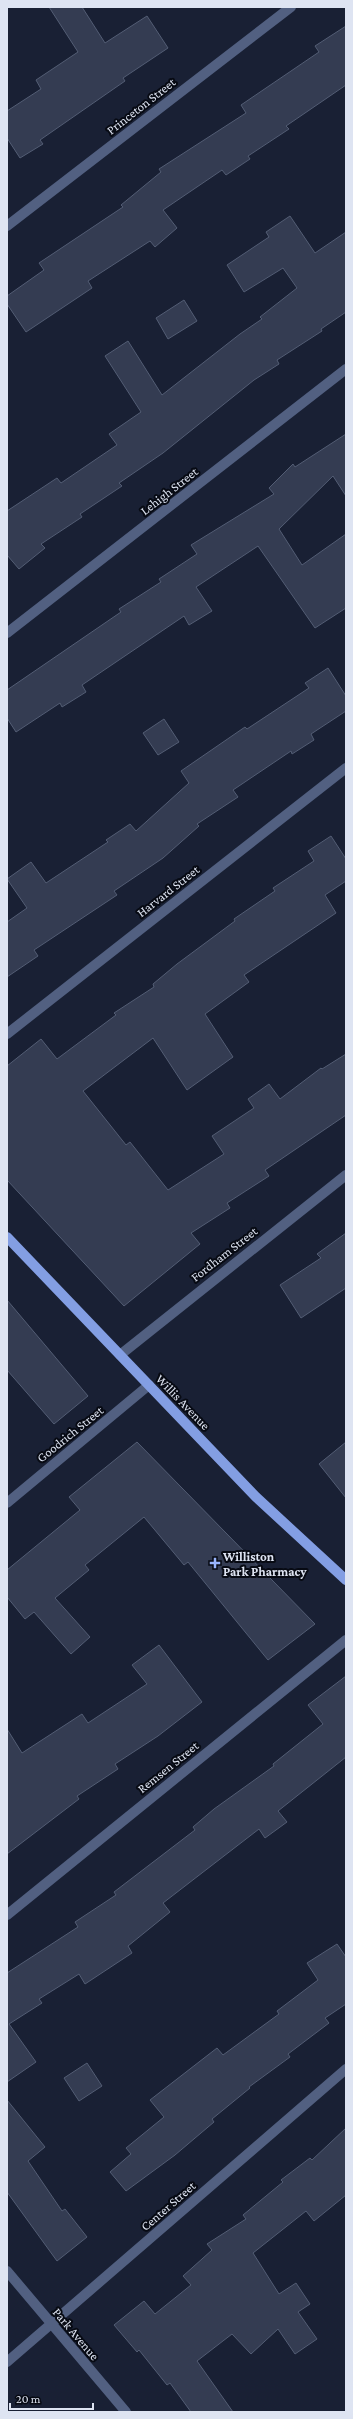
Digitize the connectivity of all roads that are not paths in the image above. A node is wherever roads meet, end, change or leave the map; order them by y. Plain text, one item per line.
1 (291, 7) edge
2 (7, 226) edge
3 (346, 369) edge
4 (7, 633) edge
5 (346, 768) edge
6 (7, 1034) edge
7 (346, 1174) edge
8 (7, 1237) edge
9 (120, 1355) junction
10 (149, 1385) junction
11 (7, 1503) edge
12 (346, 1580) edge
13 (346, 1640) edge
14 (7, 1915) edge
15 (346, 2069) edge
16 (7, 2271) edge
17 (51, 2325) junction
18 (7, 2362) edge
19 (126, 2412) edge

1 - 2 street, Princeton Street
3 - 4 street, Lehigh Street
5 - 6 street, Harvard Street
7 - 9 street, Fordham Street
8 - 9 main road, Willis Avenue
9 - 10 main road, Willis Avenue
10 - 11 street, Goodrich Street
10 - 12 main road, Willis Avenue
13 - 14 street, Remsen Street
15 - 17 street, Center Street
16 - 17 street, Park Avenue
17 - 18 street, Center Street
17 - 19 street, Park Avenue

